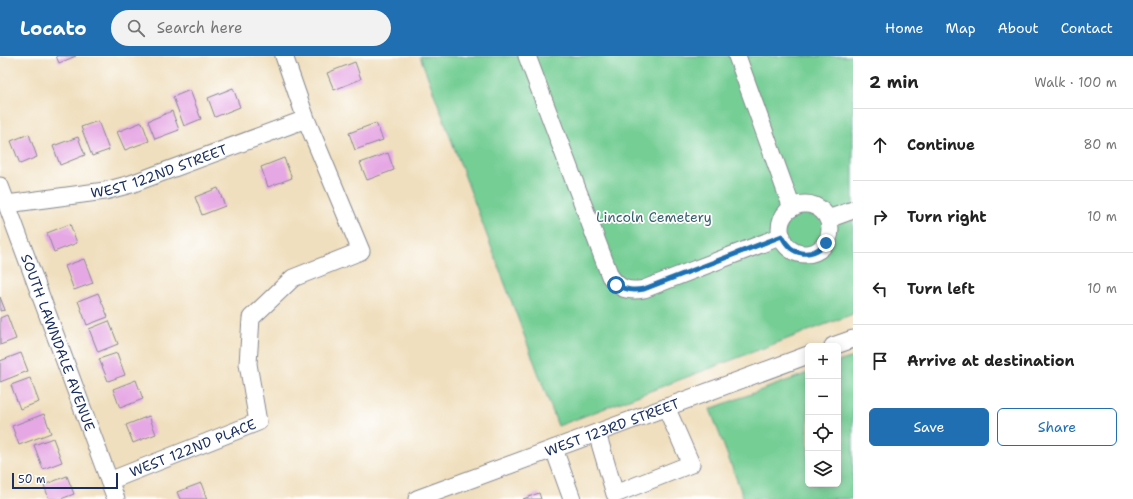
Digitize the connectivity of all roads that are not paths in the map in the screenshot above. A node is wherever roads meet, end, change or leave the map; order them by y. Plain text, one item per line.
1 (284, 56) edge
2 (737, 56) edge
3 (532, 58) edge
4 (306, 119) junction
5 (0, 186) edge
6 (7, 204) junction
7 (792, 208) junction
8 (853, 210) edge
9 (828, 219) junction
10 (782, 236) junction
11 (853, 339) edge
12 (841, 343) edge
13 (805, 356) edge
14 (666, 407) junction
15 (597, 433) junction
16 (554, 449) junction
17 (109, 481) junction
18 (116, 499) edge
19 (417, 499) edge
20 (572, 499) edge

1 - 4 street
2 - 7 street
3 - 10 street
4 - 6 street, WEST 122ND STREET
4 - 17 street, WEST 122ND PLACE
5 - 6 street, SOUTH LAWNDALE AVENUE
6 - 17 street, SOUTH LAWNDALE AVENUE
7 - 9 street
7 - 10 street
8 - 9 street
9 - 10 street
11 - 12 street
13 - 14 street, WEST 123RD STREET
14 - 15 street, WEST 123RD STREET
14 - 15 street
15 - 16 street, WEST 123RD STREET
16 - 19 street, WEST 123RD STREET
16 - 20 street
17 - 18 street, SOUTH LAWNDALE AVENUE

